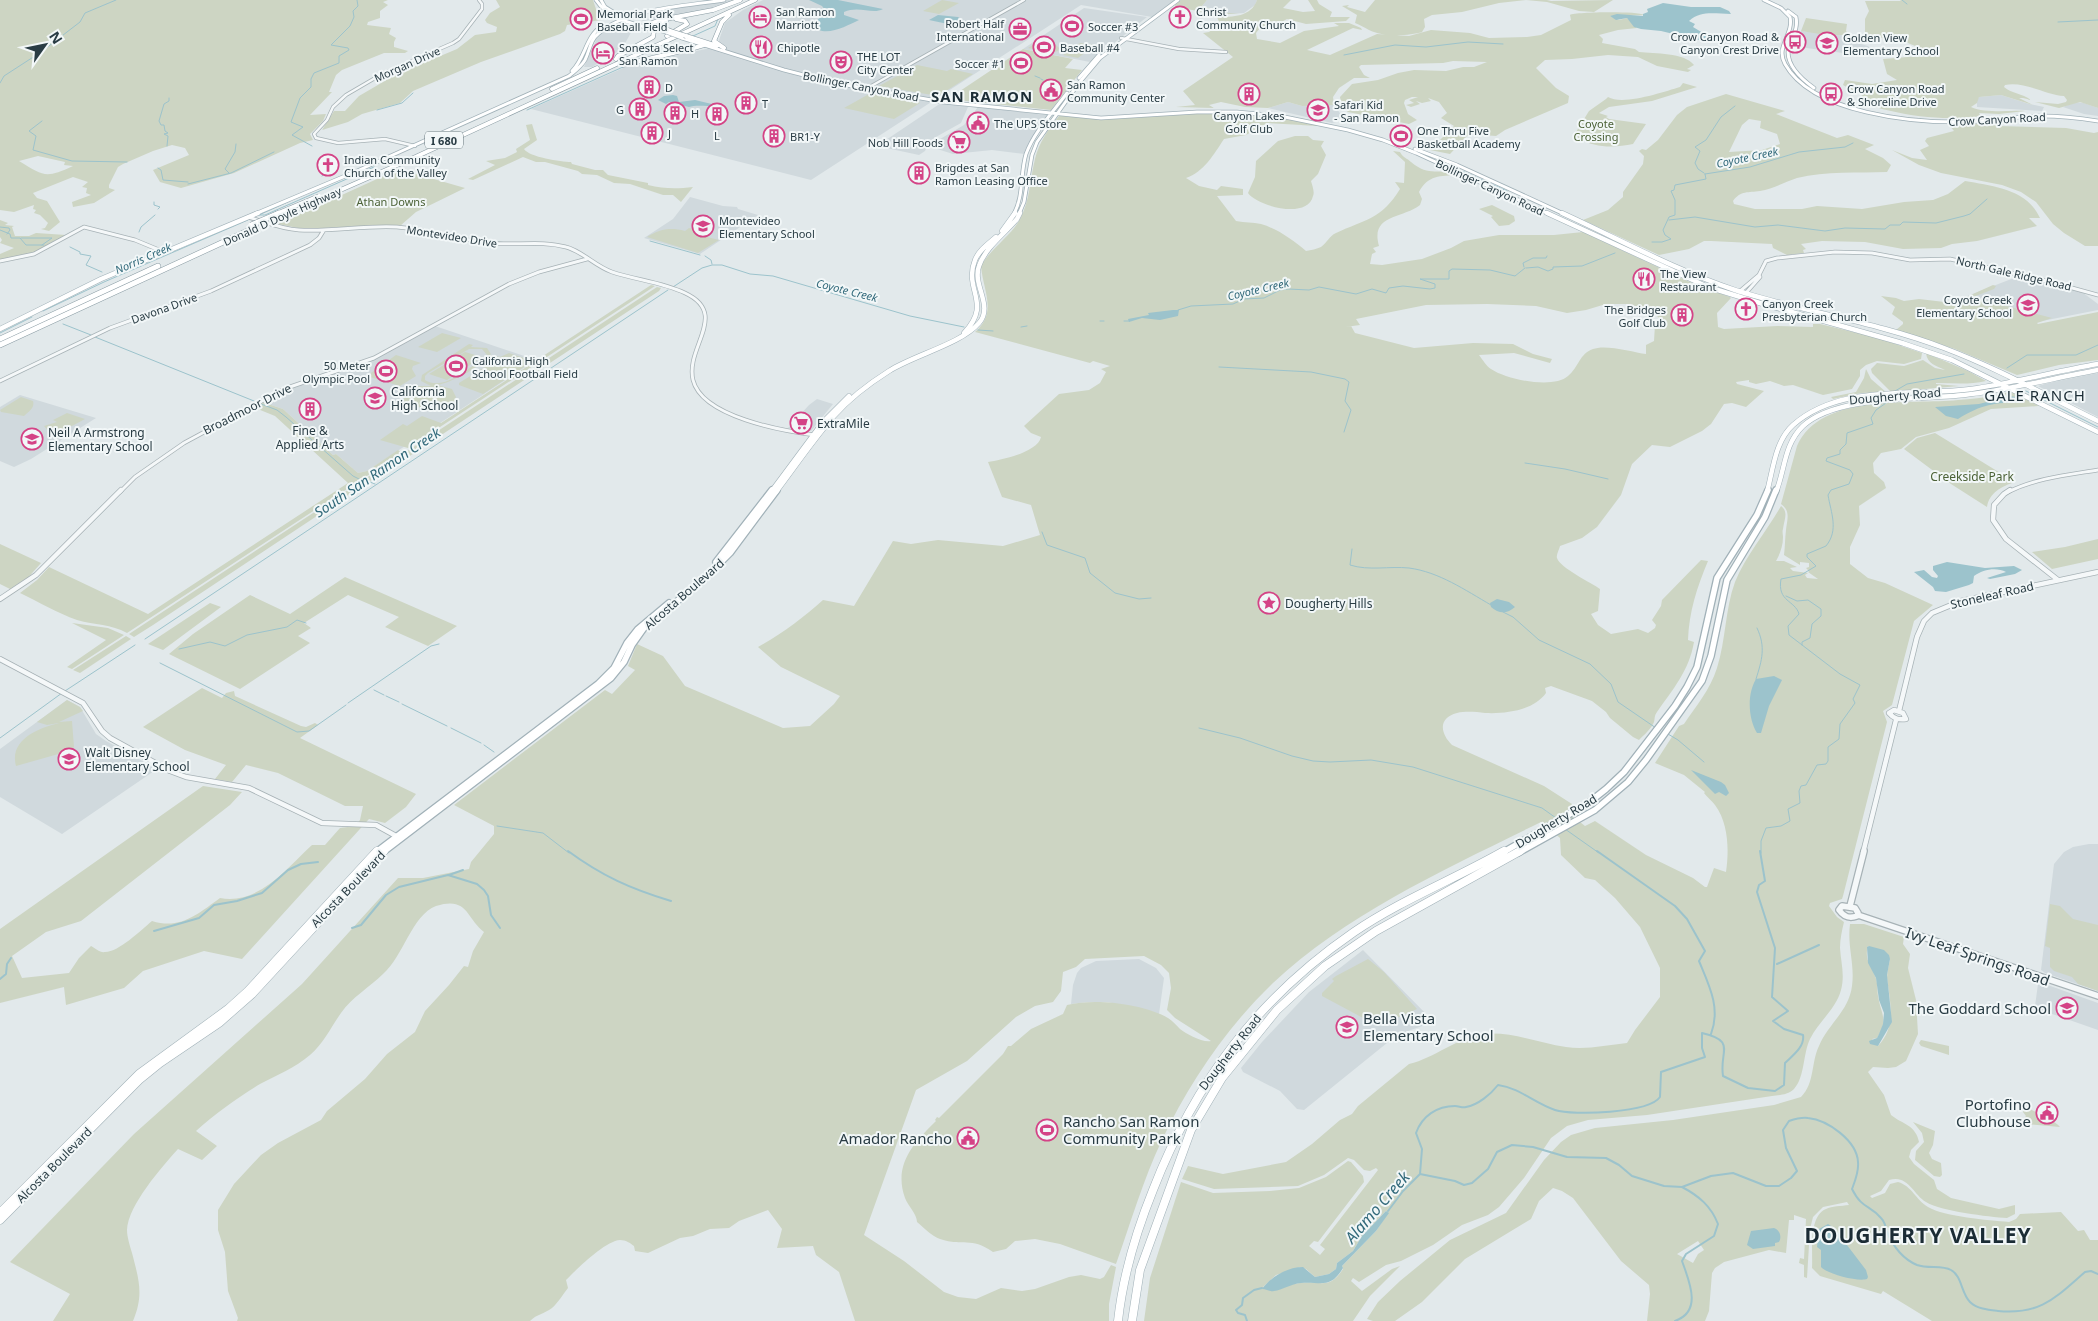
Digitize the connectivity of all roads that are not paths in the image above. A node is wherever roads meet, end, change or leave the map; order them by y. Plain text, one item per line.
1 (479, 0) edge
2 (596, 0) edge
3 (601, 0) edge
4 (713, 0) edge
5 (724, 0) edge
6 (740, 0) edge
7 (755, 0) edge
8 (1024, 0) edge
9 (1173, 0) edge
10 (1178, 0) edge
11 (1764, 0) edge
12 (1769, 0) edge
13 (746, 2) edge
14 (639, 15) junction
15 (626, 18) junction
16 (638, 20) junction
17 (606, 25) junction
18 (646, 25) junction
19 (603, 29) junction
20 (668, 33) junction
21 (684, 36) junction
22 (1123, 39) junction
23 (691, 41) junction
24 (704, 44) junction
25 (718, 46) junction
26 (724, 48) junction
27 (1226, 52) dead end
28 (616, 59) junction
29 (582, 80) junction
30 (867, 88) junction
31 (1055, 113) junction
32 (2098, 119) edge
33 (413, 145) junction
34 (248, 217) junction
35 (253, 226) junction
36 (324, 230) junction
37 (162, 252) junction
38 (587, 259) junction
39 (0, 261) edge
40 (1758, 275) junction
41 (1740, 292) junction
42 (1746, 293) junction
43 (2098, 295) edge
44 (1737, 297) junction
45 (0, 327) edge
46 (0, 339) edge
47 (0, 345) edge
48 (2098, 364) edge
49 (2098, 370) edge
50 (2016, 380) junction
51 (0, 381) edge
52 (2002, 383) junction
53 (2024, 384) junction
54 (2010, 387) junction
55 (1908, 396) junction
56 (1861, 400) junction
57 (2098, 421) edge
58 (2098, 432) edge
59 (816, 436) junction
60 (2098, 470) edge
61 (2098, 572) edge
62 (2058, 580) junction
63 (0, 599) edge
64 (648, 622) junction
65 (0, 659) edge
66 (1899, 711) junction
67 (1896, 720) junction
68 (396, 836) junction
69 (1850, 906) junction
70 (1858, 915) junction
71 (2098, 996) edge
72 (0, 1213) edge
73 (0, 1220) edge
74 (1118, 1321) edge
75 (1132, 1321) edge

1 - 33 street, Morgan Drive
2 - 15 main road
3 - 15 main road
4 - 15 main road
5 - 14 main road
6 - 18 highway
7 - 13 highway, Donald D Doyle Highway / I 680
8 - 30 street
9 - 22 main road, Alcosta Boulevard
10 - 22 main road, Alcosta Boulevard
11 - 32 main road, Crow Canyon Road
12 - 32 main road, Crow Canyon Road
13 - 20 highway, Donald D Doyle Highway / I 680
13 - 21 highway, Donald D Doyle Highway / I 680
13 - 26 highway
14 - 15 main road
14 - 16 main road
15 - 16 main road
15 - 17 main road
15 - 18 main road
15 - 19 main road
16 - 18 main road
17 - 19 main road
17 - 33 main road
18 - 20 main road
18 - 28 highway
19 - 33 main road
20 - 20 highway
20 - 21 highway, bridge
20 - 28 highway, Donald D Doyle Highway / I 680
21 - 23 main road, Bollinger Canyon Road
21 - 23 highway
21 - 24 main road, Bollinger Canyon Road
21 - 25 highway
21 - 29 highway, Donald D Doyle Highway / I 680
22 - 27 street
22 - 31 main road, Alcosta Boulevard
23 - 24 main road, Bollinger Canyon Road
24 - 25 main road, Bollinger Canyon Road
24 - 29 highway
24 - 30 main road, Bollinger Canyon Road
25 - 26 main road, Bollinger Canyon Road
26 - 30 main road, Bollinger Canyon Road
28 - 35 highway, Donald D Doyle Highway / I 680, bridge
29 - 35 highway, Donald D Doyle Highway / I 680
30 - 31 main road, Bollinger Canyon Road
31 - 41 main road, Bollinger Canyon Road
31 - 44 main road, Bollinger Canyon Road
31 - 59 main road, Alcosta Boulevard
33 - 34 main road
33 - 37 main road
34 - 36 street, Montevideo Drive
34 - 37 main road
35 - 46 highway, Donald D Doyle Highway / I 680
35 - 47 highway, Donald D Doyle Highway / I 680
36 - 38 street, Montevideo Drive
36 - 51 street, Davona Drive
37 - 39 street
37 - 45 main road
38 - 59 street, Montevideo Drive
38 - 63 street, Broadmoor Drive
40 - 41 street, North Gale Ridge Road
40 - 42 street, North Gale Ridge Road
40 - 43 street, North Gale Ridge Road
41 - 42 main road, Bollinger Canyon Road
41 - 44 street, North Gale Ridge Road
42 - 44 street
42 - 50 main road, Bollinger Canyon Road
44 - 52 main road, Bollinger Canyon Road
48 - 50 main road, Dougherty Road
49 - 53 main road, Dougherty Road
50 - 52 main road, Dougherty Road
50 - 53 main road, Bollinger Canyon Road
52 - 54 main road, Bollinger Canyon Road
52 - 55 main road, Dougherty Road
53 - 54 main road, Dougherty Road
53 - 57 main road, Bollinger Canyon Road
54 - 55 main road, Dougherty Road
54 - 58 main road, Bollinger Canyon Road
55 - 56 main road, Dougherty Road
56 - 74 main road, Dougherty Road
56 - 75 main road, Dougherty Road
59 - 64 main road, Alcosta Boulevard
60 - 62 street
61 - 62 street, Stoneleaf Road
62 - 66 street, Stoneleaf Road
64 - 68 main road, Alcosta Boulevard
64 - 73 main road, Alcosta Boulevard
65 - 68 street
66 - 67 street
66 - 67 street
67 - 69 street
68 - 72 main road, Alcosta Boulevard
69 - 70 street
69 - 70 street, Ivy Leaf Springs Road
70 - 71 street, Ivy Leaf Springs Road

